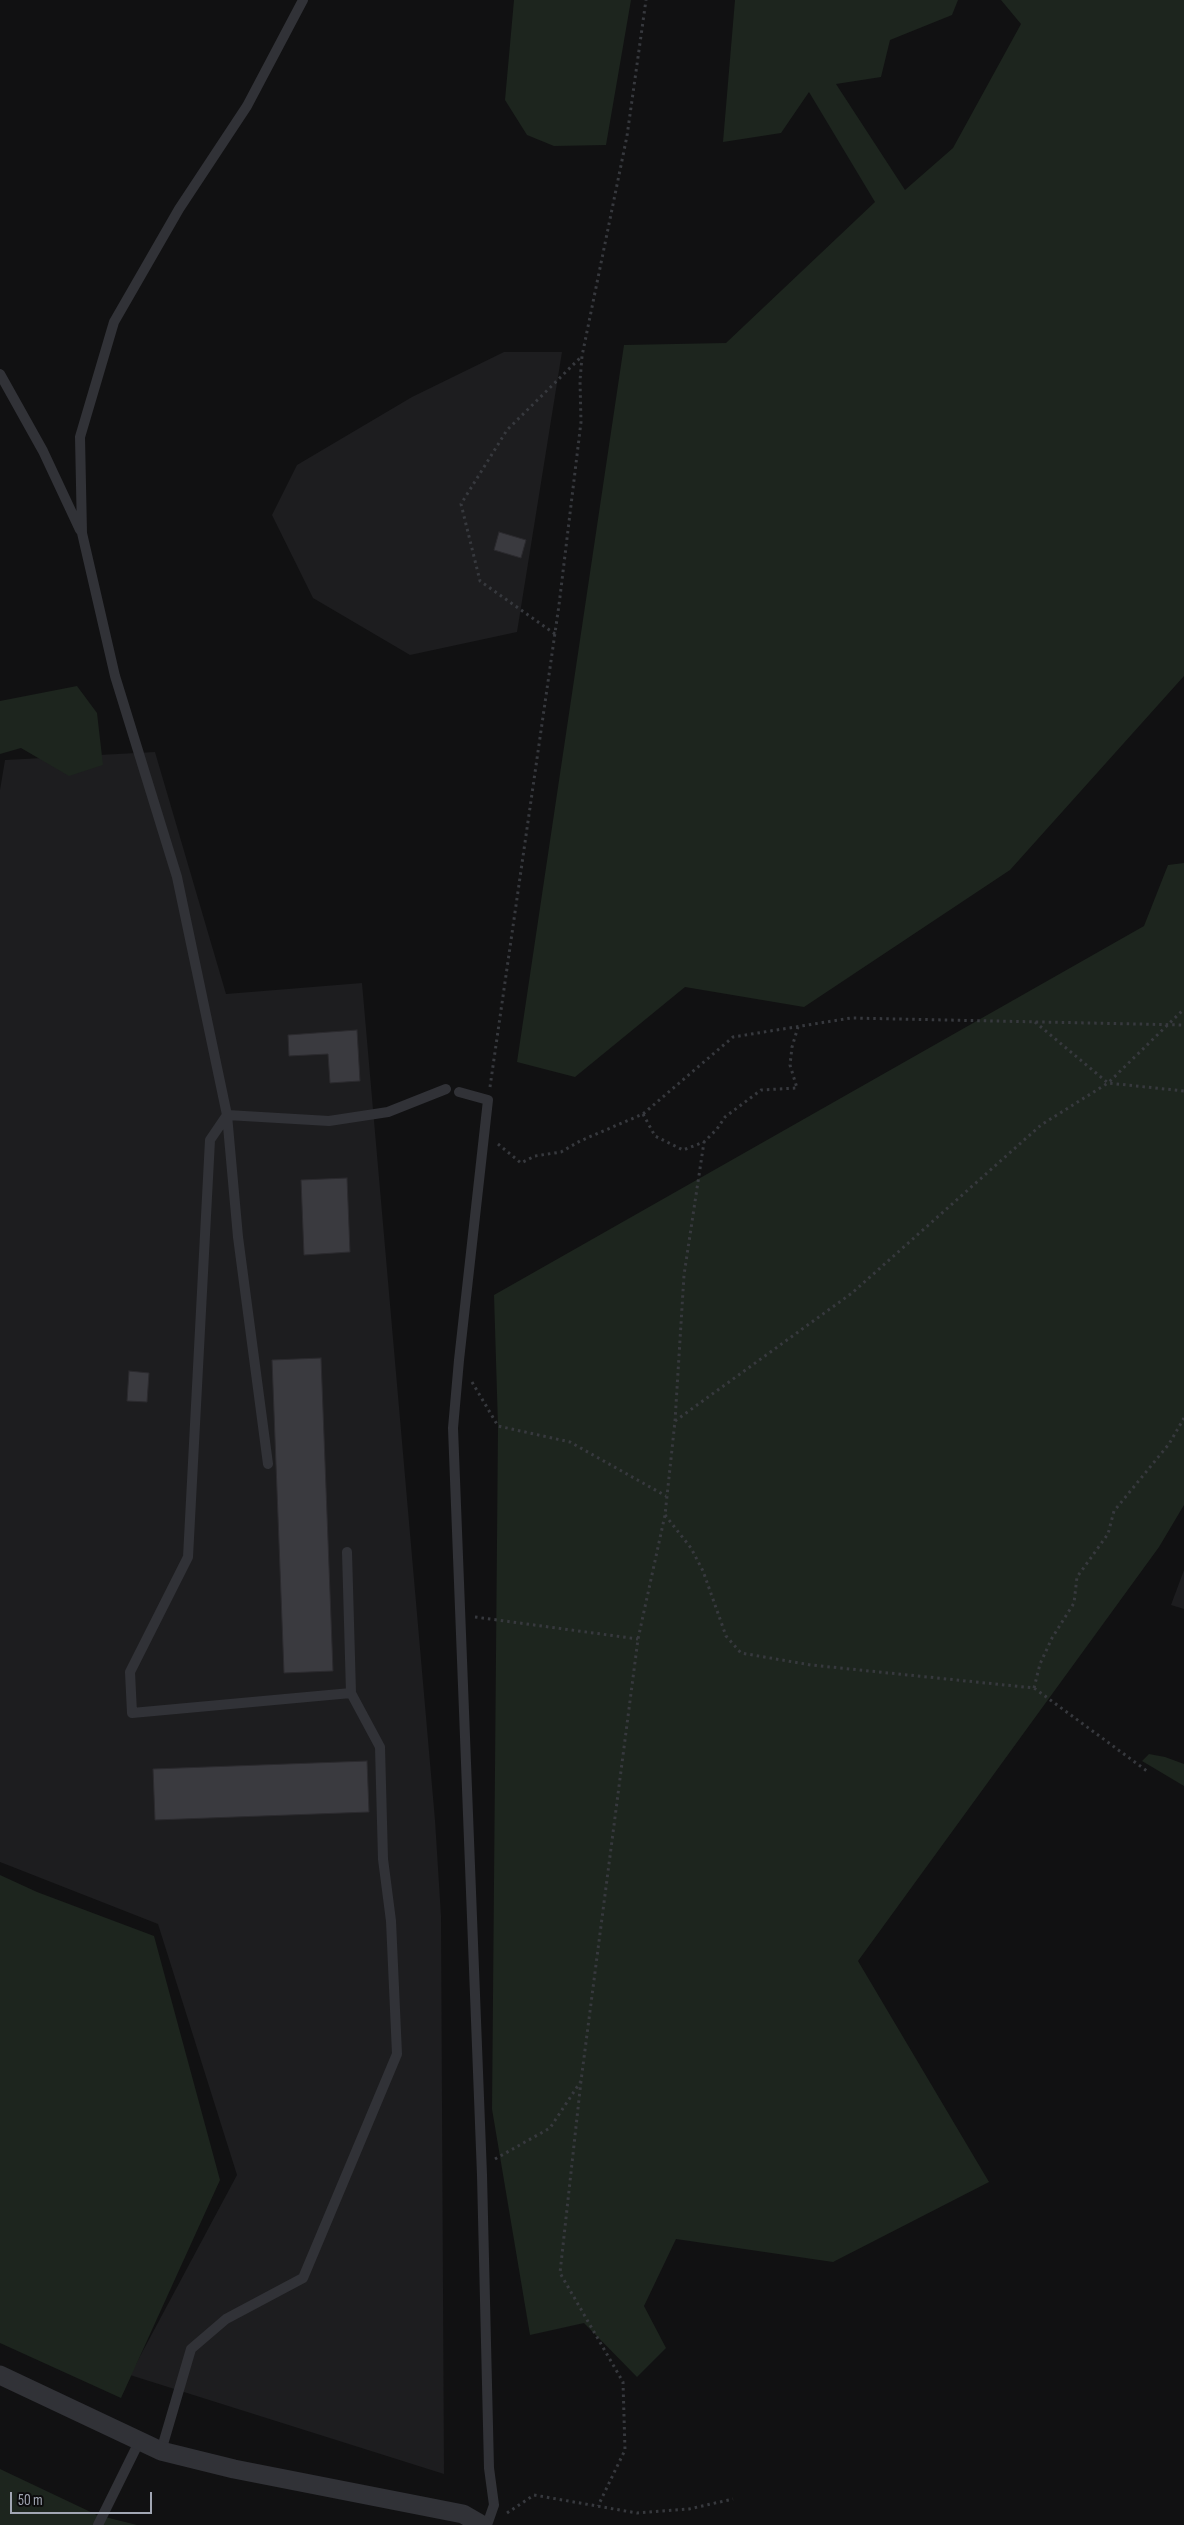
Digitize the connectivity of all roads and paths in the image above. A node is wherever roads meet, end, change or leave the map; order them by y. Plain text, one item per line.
1 (303, 0) edge
2 (646, 0) edge
3 (582, 356) junction
4 (0, 374) edge
5 (82, 533) junction
6 (555, 634) junction
7 (1184, 1009) edge
8 (1035, 1022) junction
9 (1168, 1024) junction
10 (1184, 1025) edge
11 (798, 1027) junction
12 (1108, 1084) junction
13 (446, 1089) dead end
14 (459, 1092) dead end
15 (1184, 1092) edge
16 (488, 1100) junction
17 (643, 1114) junction
18 (227, 1115) junction
19 (486, 1118) junction
20 (704, 1142) junction
21 (458, 1360) junction
22 (1184, 1418) edge
23 (675, 1421) junction
24 (268, 1464) dead end
25 (666, 1496) junction
26 (665, 1515) junction
27 (347, 1552) dead end
28 (459, 1615) junction
29 (638, 1638) junction
30 (1034, 1688) junction
31 (351, 1693) junction
32 (1147, 1771) dead end
33 (581, 2081) junction
34 (482, 2175) junction
35 (0, 2375) edge
36 (140, 2440) junction
37 (161, 2451) junction
38 (733, 2499) dead end
39 (598, 2506) junction
40 (505, 2515) dead end
41 (98, 2525) edge
42 (482, 2525) edge
43 (487, 2525) edge

1 - 5 lane
2 - 3 path
3 - 6 path
3 - 6 path
4 - 5 lane
5 - 18 lane
6 - 16 path
7 - 9 path
8 - 9 path
8 - 11 path
8 - 12 path
9 - 10 path
9 - 12 path
11 - 17 path
11 - 20 path
12 - 15 path
12 - 23 path
13 - 18 lane
14 - 16 lane
16 - 19 lane
17 - 19 path
17 - 20 path
18 - 24 lane
18 - 31 lane
19 - 21 lane
20 - 23 path
21 - 25 path
21 - 28 lane
22 - 30 path
23 - 25 path
25 - 26 path
26 - 29 path
26 - 30 path
27 - 31 lane
28 - 29 path
28 - 34 lane
29 - 33 path
30 - 32 path
31 - 37 lane
33 - 34 path
33 - 39 path
34 - 43 lane
35 - 36 street
36 - 37 street
36 - 41 lane
37 - 42 street
38 - 39 path
39 - 40 path

